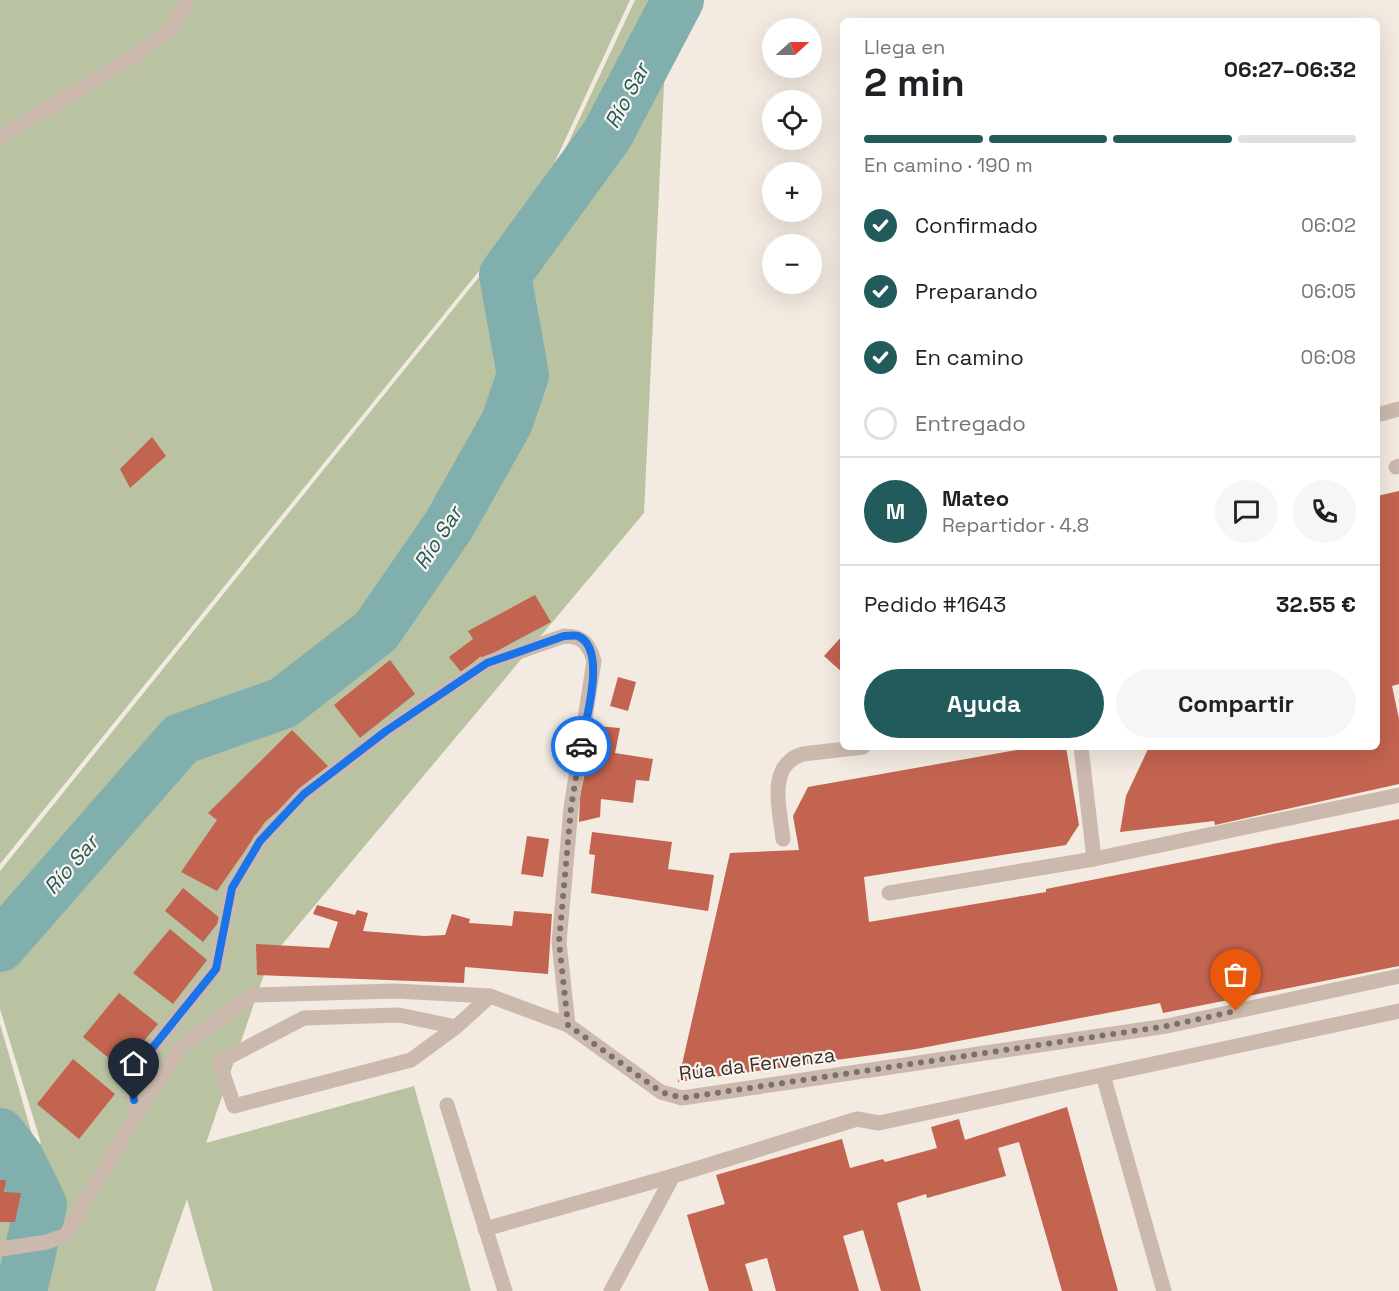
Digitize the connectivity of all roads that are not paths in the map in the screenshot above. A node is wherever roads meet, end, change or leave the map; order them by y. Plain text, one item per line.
1 (188, 0) edge
2 (0, 137) edge
3 (1399, 410) edge
4 (1380, 414) edge
5 (840, 750) edge
6 (1081, 750) edge
7 (1399, 795) edge
8 (783, 839) dead end
9 (1094, 859) junction
10 (889, 893) dead end
11 (1399, 976) edge
12 (490, 996) junction
13 (1399, 1011) edge
14 (568, 1025) junction
15 (456, 1027) junction
16 (1103, 1075) junction
17 (447, 1105) dead end
18 (136, 1115) junction
19 (673, 1176) junction
20 (485, 1229) junction
21 (2, 1248) edge
22 (505, 1291) edge
23 (611, 1291) edge
24 (1164, 1291) edge

1 - 2 street
3 - 4 street
5 - 8 street
6 - 9 street
7 - 9 street
9 - 10 street
11 - 14 street, Rúa da Fervenza
12 - 14 street, Rúa da Fervenza
12 - 15 street
12 - 18 street, Rúa da Fervenza
13 - 16 street
14 - 18 street
15 - 15 street
16 - 19 street
16 - 24 street
17 - 20 street
18 - 21 street, Rúa da Fervenza
19 - 20 street
19 - 23 street
20 - 22 street

